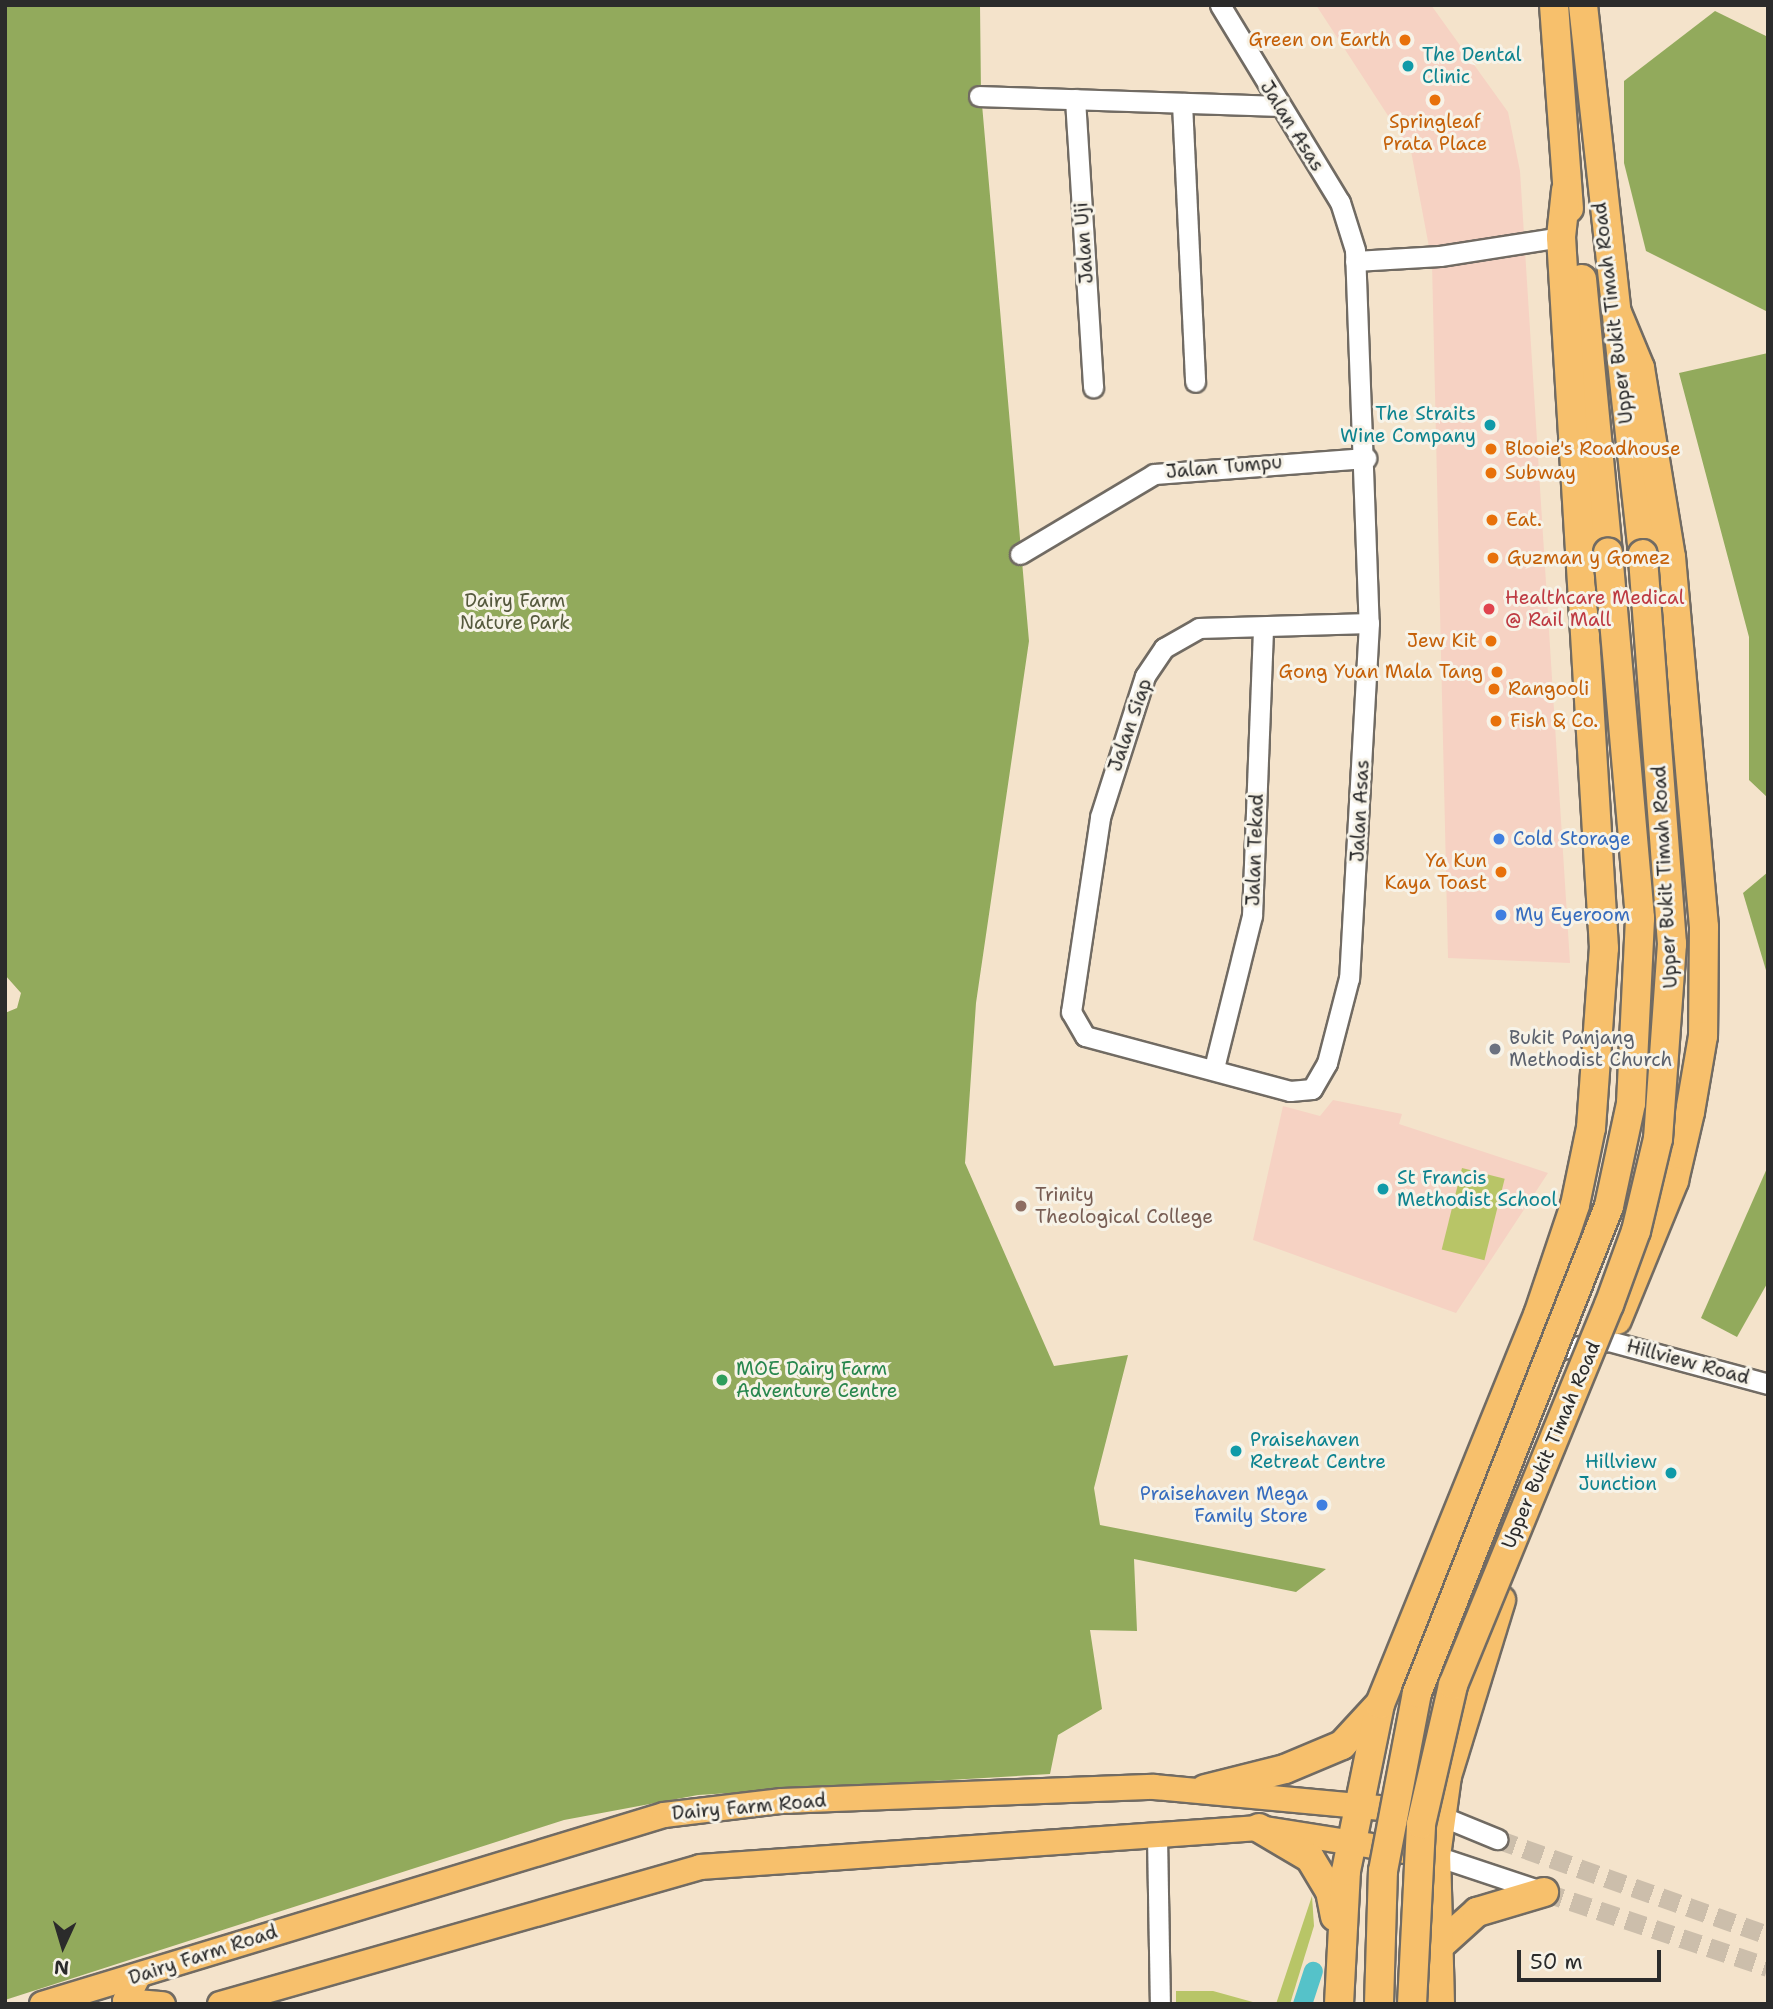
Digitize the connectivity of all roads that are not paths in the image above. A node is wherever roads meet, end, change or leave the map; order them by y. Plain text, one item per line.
1 (1220, 5) edge
2 (1554, 5) edge
3 (1583, 5) edge
4 (979, 96) dead end
5 (1075, 99) junction
6 (1182, 103) junction
7 (1279, 106) junction
8 (1566, 190) junction
9 (1562, 237) junction
10 (1355, 255) junction
11 (1616, 310) junction
12 (1195, 382) dead end
13 (1093, 387) dead end
14 (1366, 458) junction
15 (1020, 554) dead end
16 (1368, 623) junction
17 (1263, 627) junction
18 (1071, 1012) joint
19 (1214, 1068) junction
20 (1559, 1256) junction
21 (1609, 1341) junction
22 (1508, 1377) junction
23 (1768, 1384) edge
24 (1380, 1704) junction
25 (1205, 1789) junction
26 (1357, 1802) junction
27 (1441, 1816) junction
28 (1259, 1828) junction
29 (1157, 1836) junction
30 (1351, 1839) junction
31 (1497, 1839) tunnel mouth
32 (1436, 1856) junction
33 (1544, 1892) joint
34 (1339, 1941) junction
35 (1437, 1948) junction
36 (138, 1977) junction
37 (42, 2004) edge
38 (163, 2004) edge
39 (220, 2004) edge
40 (1160, 2004) edge
41 (1339, 2004) edge
42 (1379, 2004) edge
43 (1412, 2004) edge
44 (1440, 2004) edge

1 - 7 street, Jalan Asas
2 - 8 highway, Upper Bukit Timah Road
3 - 11 highway, Upper Bukit Timah Road
4 - 5 street
5 - 6 street
5 - 13 street, Jalan Uji
6 - 7 street
6 - 12 street
7 - 10 street, Jalan Asas
8 - 9 highway
8 - 42 highway, Upper Bukit Timah Road, bridge
9 - 10 street
9 - 20 highway
10 - 14 street, Jalan Asas
11 - 21 highway
11 - 43 highway, Upper Bukit Timah Road, bridge
14 - 15 street, Jalan Tumpu
14 - 16 street, Jalan Asas
16 - 17 street, Jalan Siap
16 - 19 street, Jalan Asas
17 - 18 street, Jalan Siap
17 - 19 street, Jalan Tekad
18 - 19 street, Jalan Asas
20 - 21 street
20 - 22 highway
21 - 22 street
21 - 23 street, Hillview Road
21 - 27 highway
22 - 24 highway
24 - 25 highway
24 - 26 highway
25 - 26 main road, Dairy Farm Road
25 - 36 main road, Dairy Farm Road
26 - 27 main road, Dairy Farm Road
26 - 30 highway
27 - 31 street
27 - 32 highway
28 - 29 main road
28 - 30 main road
28 - 34 highway
29 - 39 main road
29 - 40 street
30 - 32 main road
30 - 34 highway
32 - 33 street
32 - 35 highway
33 - 35 highway
34 - 41 highway
35 - 44 highway
36 - 37 main road, Dairy Farm Road
36 - 38 main road

